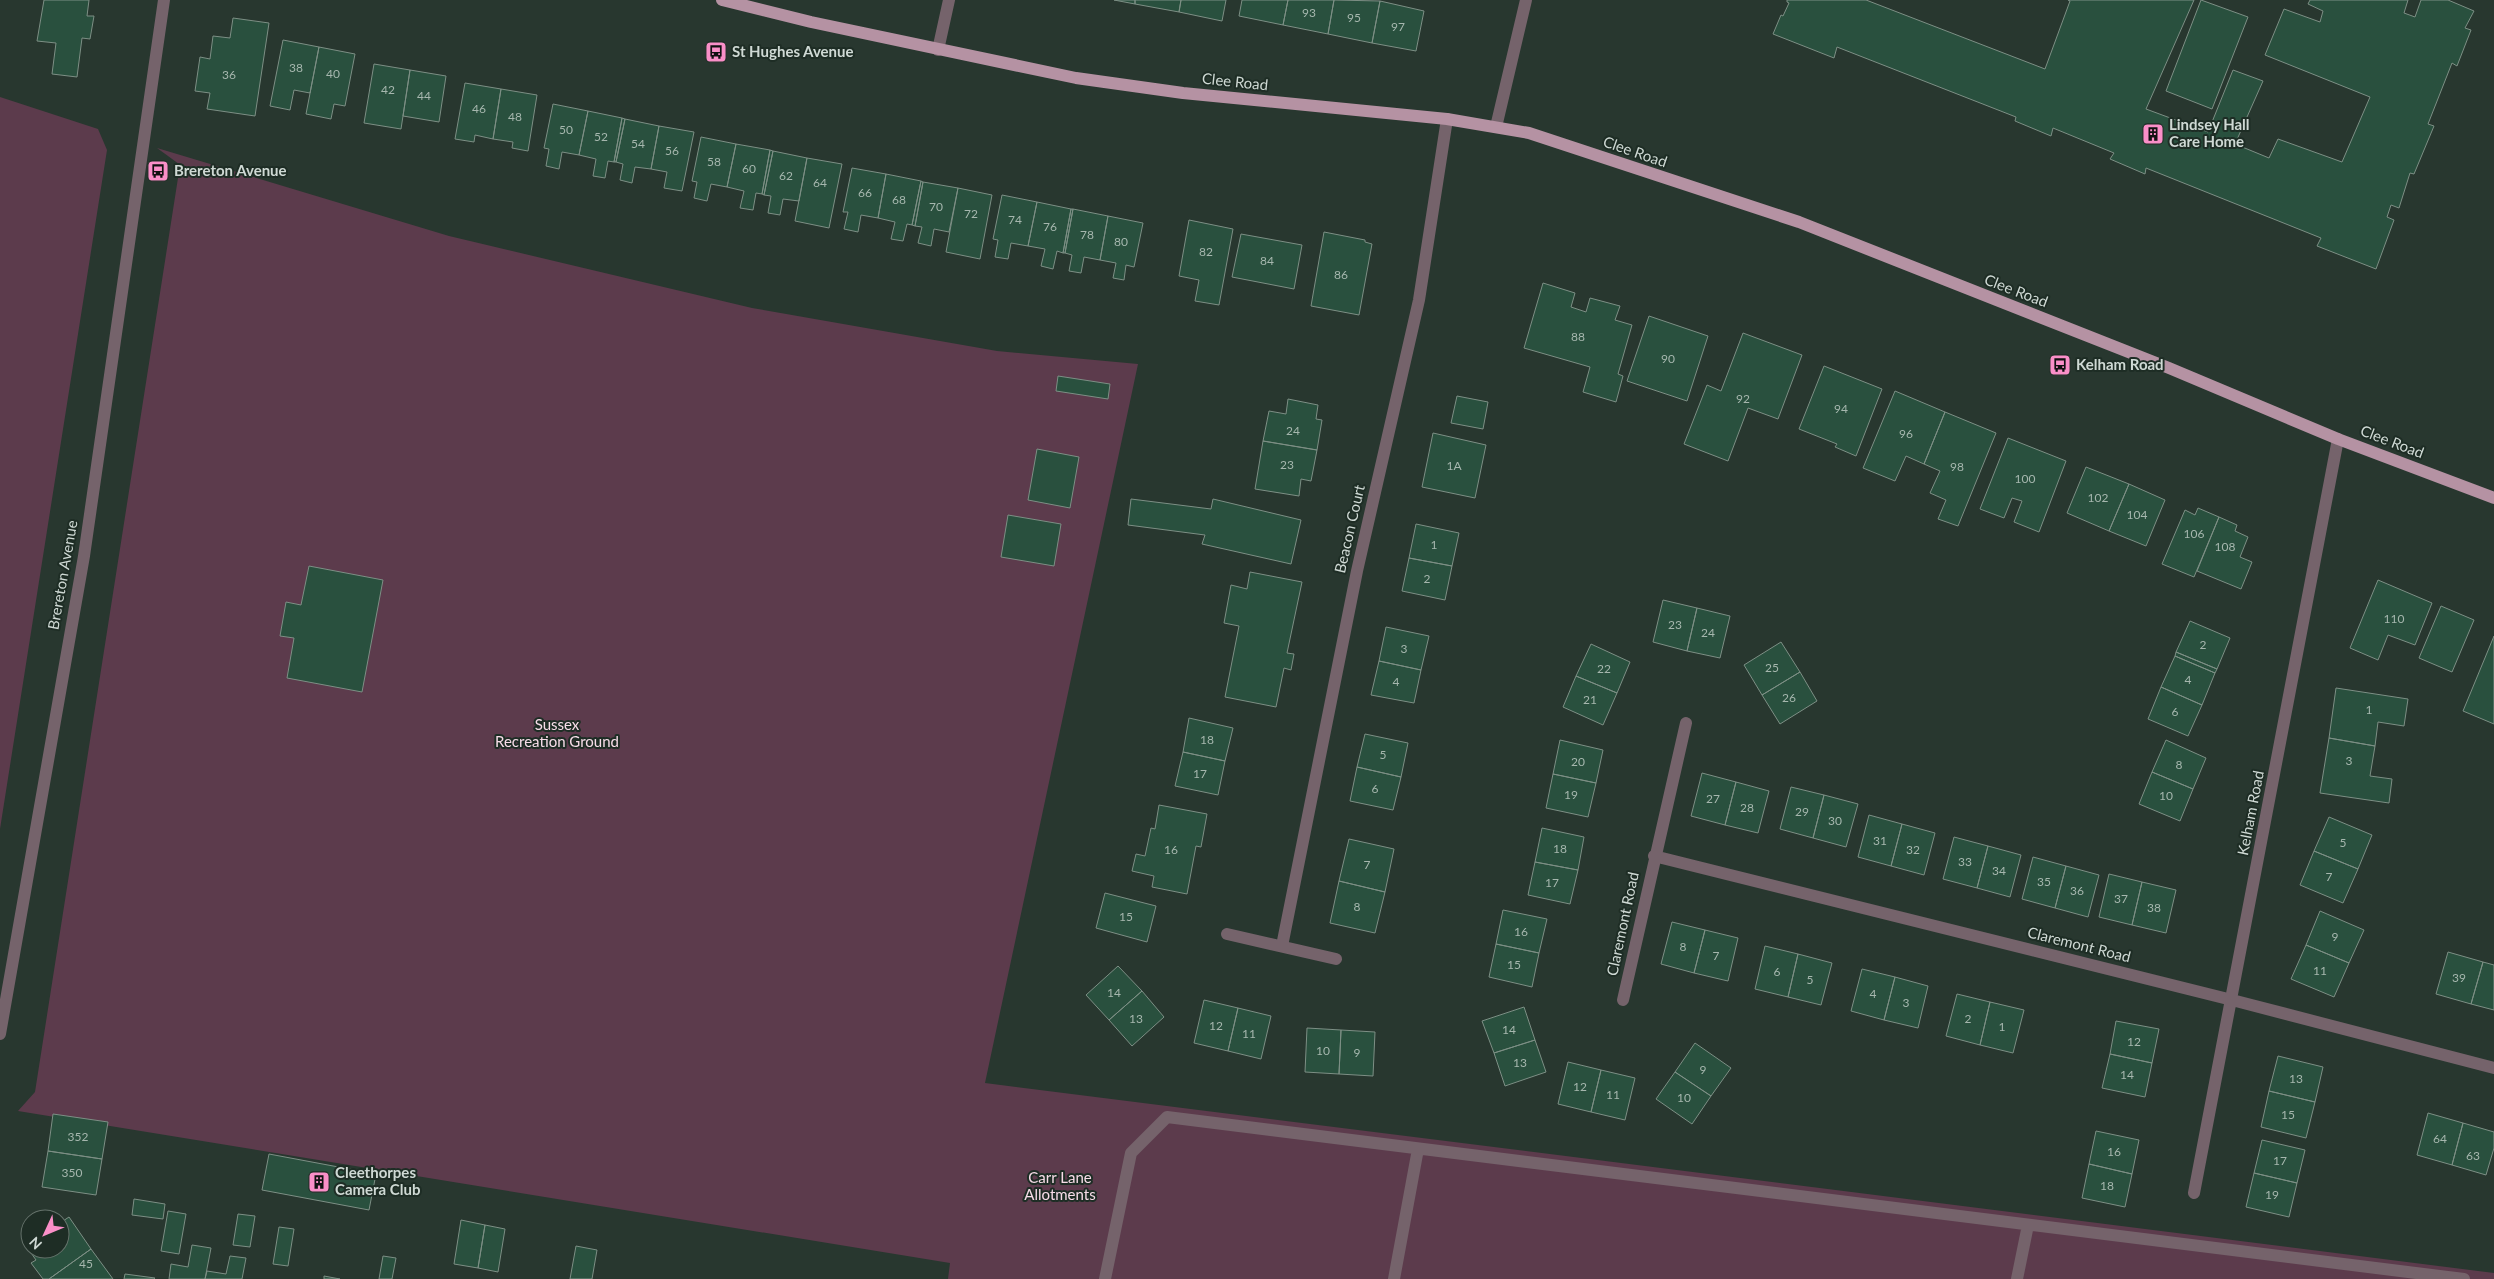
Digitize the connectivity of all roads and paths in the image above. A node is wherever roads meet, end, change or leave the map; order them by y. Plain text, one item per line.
1 (164, 0) edge
2 (722, 0) edge
3 (949, 0) edge
4 (1526, 0) edge
5 (938, 50) junction
6 (1447, 119) junction
7 (1496, 127) junction
8 (2338, 439) junction
9 (2494, 498) edge
10 (1686, 724) dead end
11 (1654, 856) junction
12 (1227, 934) dead end
13 (1282, 946) junction
14 (1336, 959) dead end
15 (1623, 1000) dead end
16 (2232, 1000) junction
17 (0, 1034) edge
18 (2494, 1068) edge
19 (1418, 1149) junction
20 (2194, 1193) dead end
21 (2028, 1225) junction
22 (1105, 1279) edge
23 (1394, 1279) edge
24 (2017, 1279) edge
25 (2464, 1279) edge

1 - 17 street, Brereton Avenue
2 - 5 main road, Clee Road
3 - 5 street
4 - 7 street
5 - 6 main road, Clee Road
6 - 7 main road, Clee Road
6 - 13 street, Beacon Court
7 - 8 main road, Clee Road
8 - 9 main road, Clee Road
8 - 16 street, Kelham Road
10 - 11 street, Claremont Road
11 - 15 street, Claremont Road
11 - 16 street, Claremont Road
12 - 13 street
13 - 14 street
16 - 18 street, Claremont Road
16 - 20 street, Kelham Road
19 - 21 street
19 - 22 street
19 - 23 street
21 - 24 street
21 - 25 street

